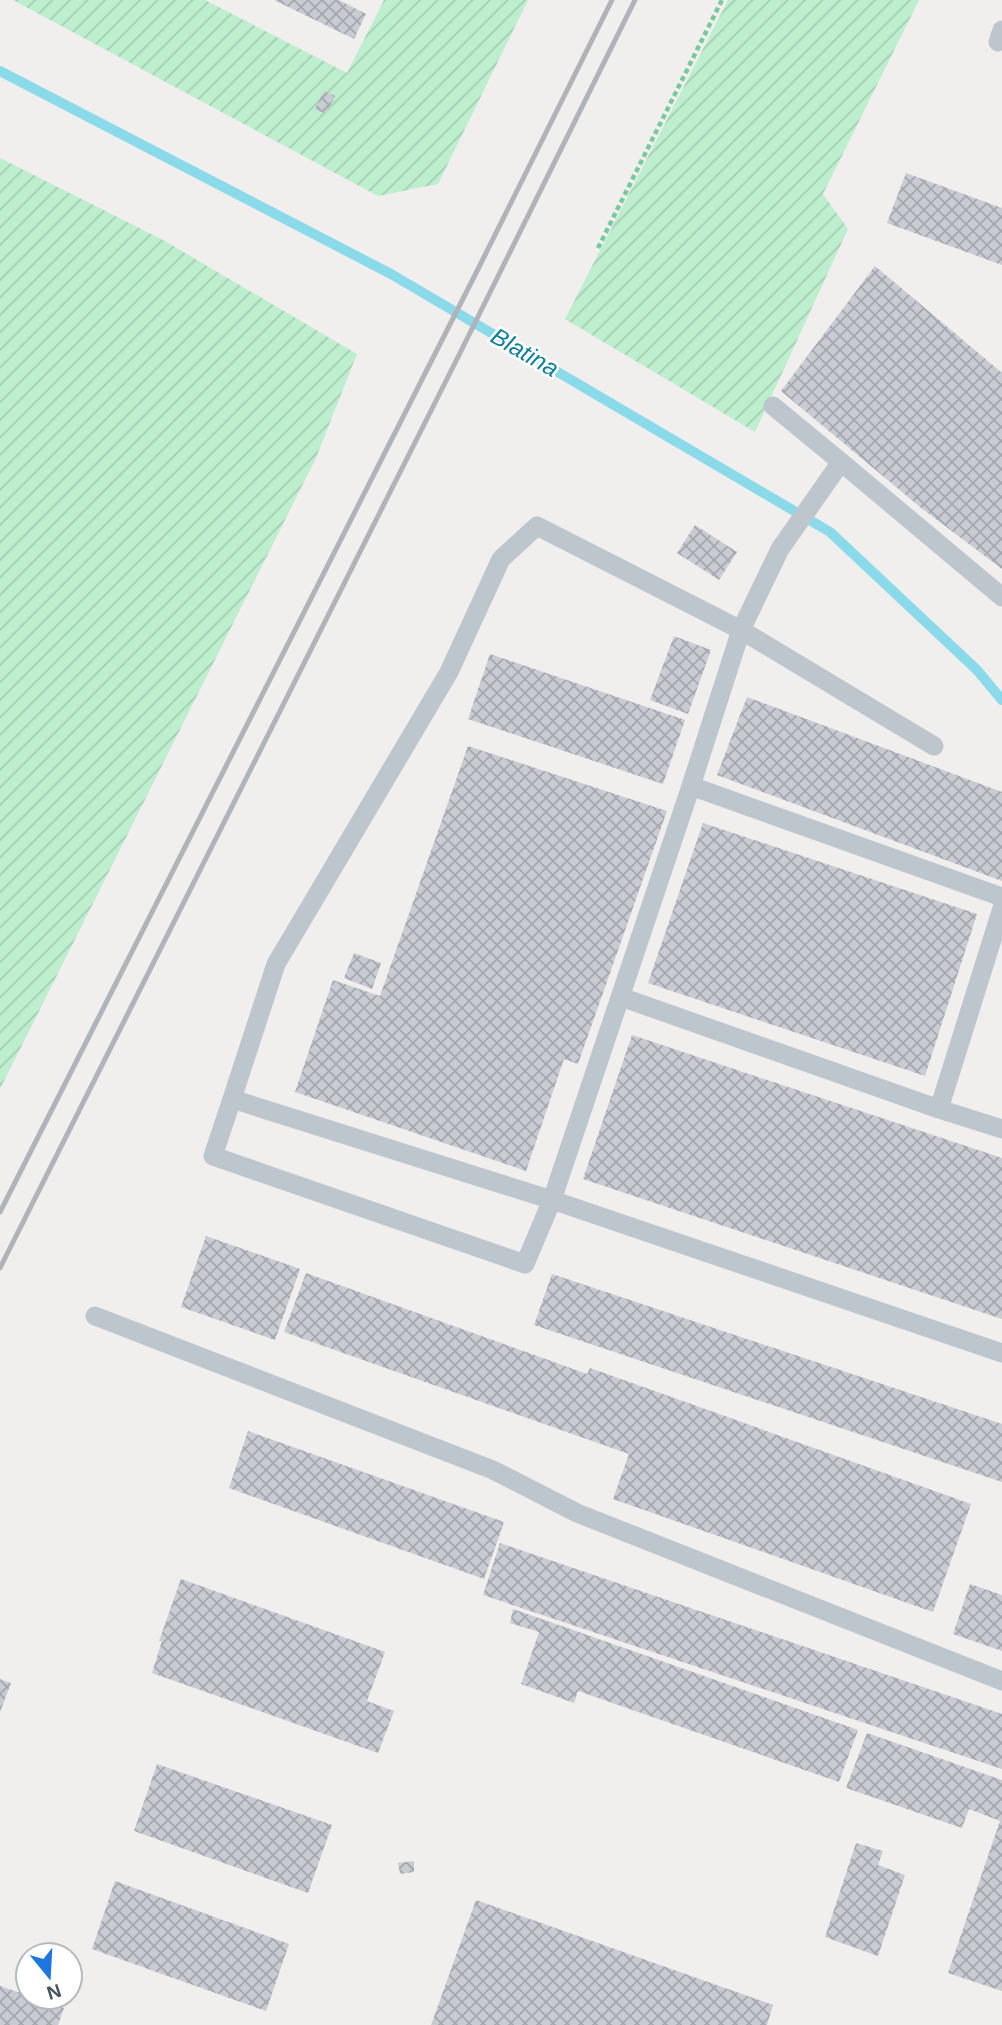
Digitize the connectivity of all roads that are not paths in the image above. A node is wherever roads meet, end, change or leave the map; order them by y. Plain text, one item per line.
1 (773, 406) dead end
2 (841, 462) junction
3 (1002, 597) edge
4 (741, 630) junction
5 (934, 746) dead end
6 (691, 786) junction
7 (1002, 897) edge
8 (1002, 908) edge
9 (621, 997) junction
10 (232, 1099) junction
11 (939, 1109) junction
12 (1002, 1129) edge
13 (552, 1200) junction
14 (95, 1316) dead end
15 (1002, 1353) edge
16 (1002, 1681) edge

1 - 2 lane
2 - 3 lane
2 - 4 lane
4 - 5 lane
4 - 6 lane
4 - 10 lane
6 - 7 lane
6 - 9 lane
8 - 11 lane
9 - 11 lane
9 - 13 lane
10 - 13 lane
10 - 13 lane
11 - 12 lane
13 - 15 lane
14 - 16 lane

